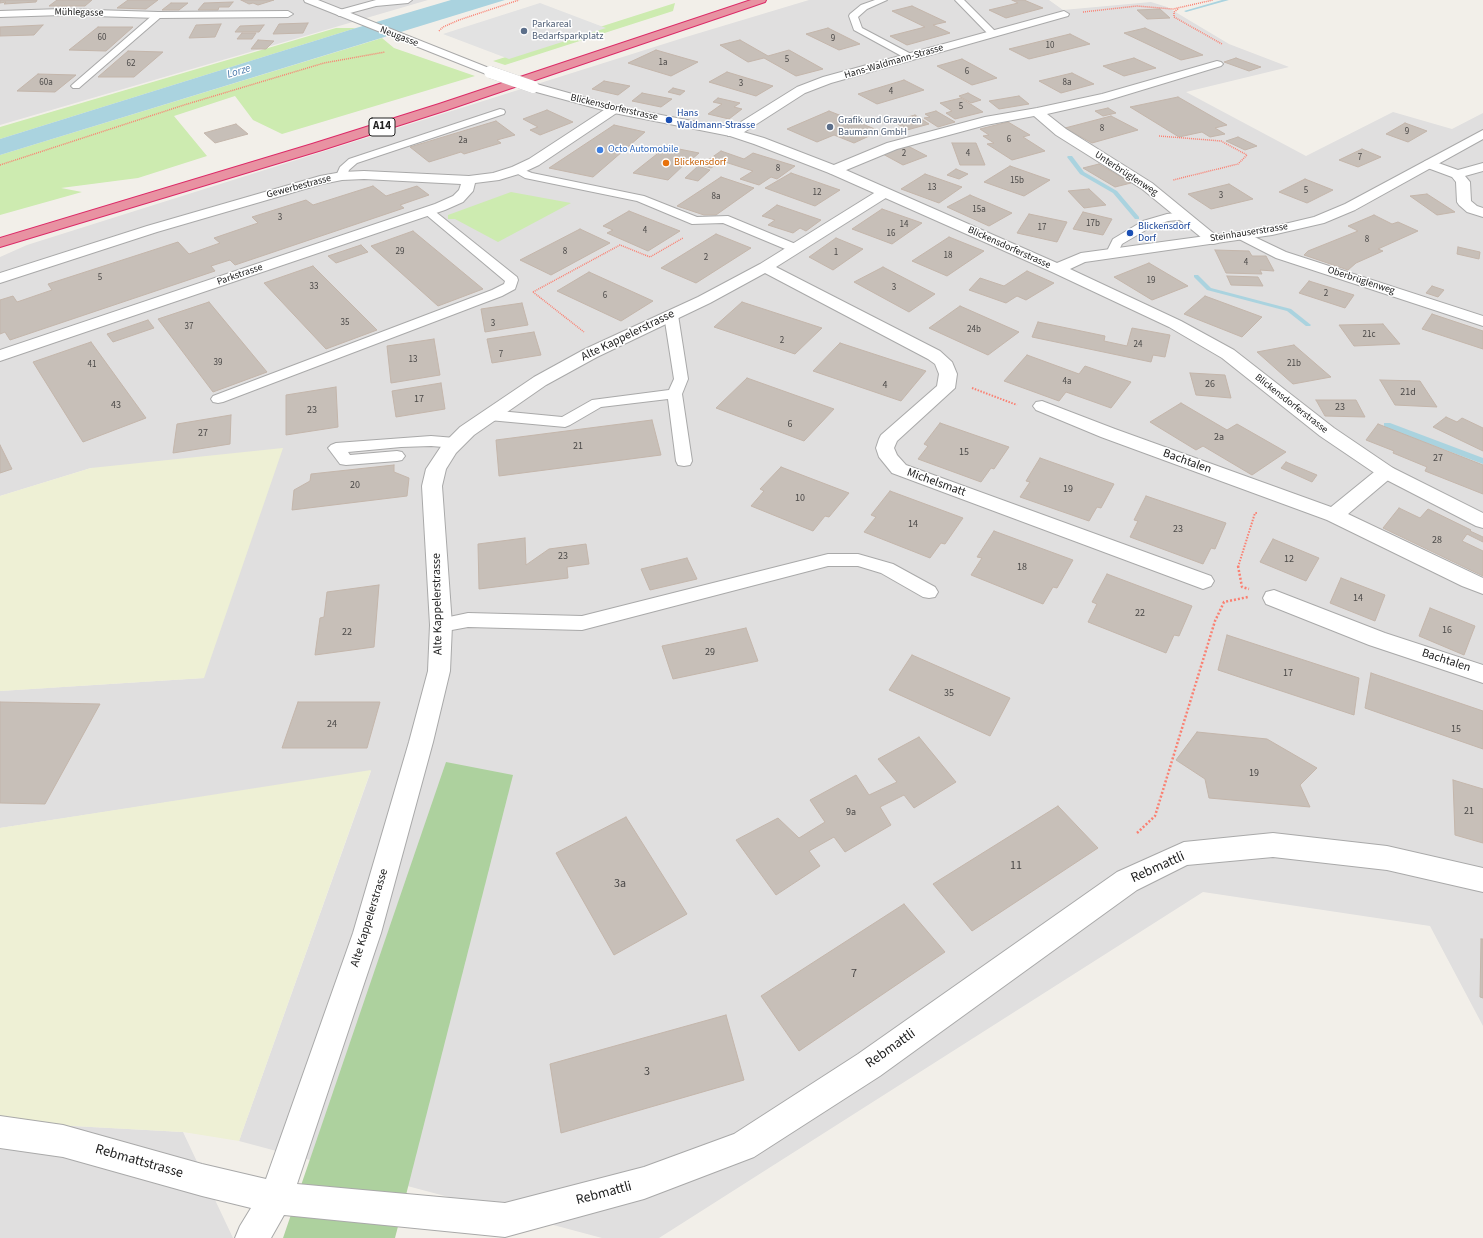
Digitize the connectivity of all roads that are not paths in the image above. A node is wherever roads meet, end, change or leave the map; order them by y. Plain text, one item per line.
1 (309, 0) edge
2 (408, 0) edge
3 (732, 0) edge
4 (761, 0) edge
5 (883, 0) edge
6 (959, 0) edge
7 (339, 13) junction
8 (0, 14) edge
9 (288, 14) dead end
10 (1064, 14) road end
11 (158, 15) junction
12 (992, 33) junction
13 (910, 57) junction
14 (1217, 64) road end
15 (490, 72) joint
16 (76, 86) dead end
17 (614, 109) junction
18 (500, 112) dead end
19 (1037, 112) junction
20 (733, 134) junction
21 (1483, 134) edge
22 (1430, 164) junction
23 (1483, 167) edge
24 (518, 170) junction
25 (834, 170) junction
26 (1457, 174) junction
27 (342, 176) junction
28 (469, 180) junction
29 (884, 193) junction
30 (65, 210) dead end
31 (428, 211) junction
32 (1483, 212) edge
33 (1184, 216) junction
34 (1242, 235) junction
35 (1213, 240) junction
36 (0, 243) edge
37 (794, 248) junction
38 (1112, 253) junction
39 (764, 267) junction
40 (1057, 269) junction
41 (0, 278) edge
42 (671, 315) junction
43 (1483, 321) edge
44 (0, 356) edge
45 (674, 394) junction
46 (218, 399) dead end
47 (1042, 406) dead end
48 (489, 415) junction
49 (455, 443) junction
50 (397, 456) dead end
51 (684, 461) dead end
52 (1386, 472) junction
53 (1334, 515) junction
54 (1483, 521) edge
55 (1203, 581) dead end
56 (1483, 586) edge
57 (929, 592) dead end
58 (1264, 594) road end
59 (441, 625) junction
60 (1483, 674) edge
61 (1483, 880) edge
62 (0, 1132) edge
63 (276, 1198) junction
64 (252, 1238) edge

1 - 7 street, Neugasse
2 - 7 lane
3 - 30 highway, A14
4 - 36 highway, A14
5 - 13 lane
6 - 12 lane
7 - 15 street, Neugasse
8 - 11 street, Mühlegasse
9 - 11 street, Mühlegasse
10 - 12 street, Hans-Waldmann-Strasse
11 - 16 lane
12 - 13 street, Hans-Waldmann-Strasse
13 - 20 street, Hans-Waldmann-Strasse
14 - 19 street
15 - 17 street, Blickensdorferstrasse, bridge
17 - 20 street, Blickensdorferstrasse
17 - 24 street, Gewerbestrasse
18 - 27 lane
19 - 25 street
19 - 33 street, Unterbrüglenweg
20 - 25 street, Blickensdorferstrasse
21 - 22 street, Steinhauserstrasse
22 - 26 street
22 - 34 street, Steinhauserstrasse
23 - 26 street
24 - 28 street, Gewerbestrasse
24 - 37 lane
25 - 29 street, Blickensdorferstrasse
26 - 32 street
27 - 28 street, Gewerbestrasse
27 - 41 street, Gewerbestrasse
28 - 31 street, Parkstrasse
29 - 37 street, Alte Kappelerstrasse
29 - 40 street, Blickensdorferstrasse
31 - 44 street, Parkstrasse
31 - 46 lane
33 - 35 street, Unterbrüglenweg
33 - 38 lane
34 - 35 street, Steinhauserstrasse
34 - 43 street, Oberbrüglenweg
35 - 38 street, Steinhauserstrasse
37 - 39 street, Alte Kappelerstrasse
38 - 40 street, Steinhauserstrasse
39 - 42 street, Alte Kappelerstrasse
39 - 55 street, Michelsmatt
40 - 52 street, Blickensdorferstrasse
42 - 45 lane
42 - 48 street, Alte Kappelerstrasse
45 - 48 lane
45 - 51 lane
47 - 53 street, Bachtalen
48 - 49 street, Alte Kappelerstrasse
49 - 50 lane
49 - 59 street, Alte Kappelerstrasse
52 - 53 street
52 - 54 street, Blickensdorferstrasse
53 - 56 street, Bachtalen
57 - 59 lane
58 - 60 street, Bachtalen
59 - 63 street, Alte Kappelerstrasse
61 - 63 street, Rebmattli
62 - 63 street, Rebmattstrasse
63 - 64 street, Alte Kappelerstrasse

